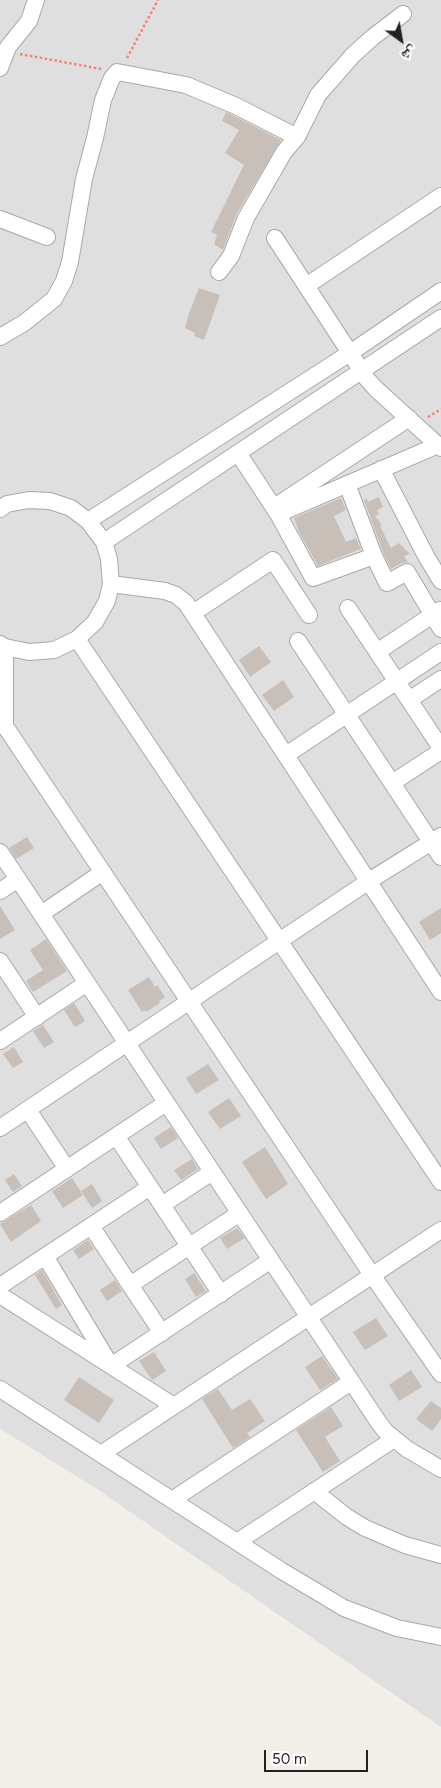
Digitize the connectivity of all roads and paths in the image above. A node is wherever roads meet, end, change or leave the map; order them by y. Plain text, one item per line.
1 (36, 0) edge
2 (158, 0) edge
3 (403, 14) dead end
4 (6, 42) edge
5 (0, 68) edge
6 (117, 72) junction
7 (297, 137) junction
8 (441, 196) edge
9 (0, 219) edge
10 (47, 237) dead end
11 (275, 238) dead end
12 (219, 272) dead end
13 (306, 286) junction
14 (441, 291) edge
15 (441, 318) edge
16 (0, 337) edge
17 (350, 352) junction
18 (362, 370) junction
19 (408, 418) junction
20 (439, 447) edge
21 (238, 453) junction
22 (381, 470) junction
23 (347, 484) junction
24 (2, 502) edge
25 (276, 511) junction
26 (88, 521) junction
27 (104, 542) junction
28 (374, 556) junction
29 (441, 581) edge
30 (110, 584) junction
31 (348, 608) dead end
32 (193, 613) junction
33 (309, 615) dead end
34 (438, 618) edge
35 (77, 639) junction
36 (298, 641) dead end
37 (3, 645) edge
38 (377, 652) junction
39 (441, 652) edge
40 (441, 679) edge
41 (397, 681) junction
42 (409, 700) junction
43 (346, 714) junction
44 (3, 728) edge
45 (441, 749) edge
46 (286, 754) junction
47 (392, 783) junction
48 (436, 839) edge
49 (0, 852) edge
50 (441, 857) edge
51 (103, 872) junction
52 (18, 879) junction
53 (369, 882) junction
54 (0, 891) edge
55 (41, 914) junction
56 (280, 942) junction
57 (1, 965) edge
58 (87, 983) junction
59 (441, 992) edge
60 (190, 1001) junction
61 (37, 1016) junction
62 (0, 1041) edge
63 (127, 1043) junction
64 (166, 1103) junction
65 (28, 1110) junction
66 (0, 1128) edge
67 (116, 1136) junction
68 (67, 1169) junction
69 (212, 1172) junction
70 (441, 1182) edge
71 (150, 1187) junction
72 (162, 1205) junction
73 (0, 1213) edge
74 (240, 1213) junction
75 (91, 1226) junction
76 (441, 1230) edge
77 (189, 1246) junction
78 (45, 1256) junction
79 (271, 1260) junction
80 (372, 1275) junction
81 (130, 1285) junction
82 (0, 1286) edge
83 (221, 1294) junction
84 (0, 1295) edge
85 (309, 1318) junction
86 (162, 1333) junction
87 (111, 1366) junction
88 (441, 1374) edge
89 (352, 1382) junction
90 (0, 1389) edge
91 (174, 1406) junction
92 (394, 1439) junction
93 (101, 1454) junction
94 (441, 1469) edge
95 (314, 1491) junction
96 (172, 1500) junction
97 (237, 1542) junction
98 (441, 1555) edge
99 (441, 1638) edge

1 - 4 street
2 - 6 path
3 - 7 street
4 - 5 street
4 - 6 path
6 - 7 street
6 - 16 street
7 - 12 street
8 - 13 street
9 - 10 street
11 - 13 street
13 - 17 street
14 - 17 street
15 - 18 street
17 - 18 street
17 - 26 street
18 - 19 street
18 - 21 street
19 - 20 street
19 - 25 street
20 - 22 street
21 - 25 street
21 - 27 street
22 - 23 street
22 - 29 street
23 - 25 street
23 - 28 street
24 - 26 street
25 - 28 street
26 - 27 street
27 - 30 street
28 - 34 street
30 - 32 street
30 - 35 street
31 - 38 street
32 - 33 street
32 - 46 street
34 - 38 street
35 - 37 street
35 - 56 street
36 - 43 street
37 - 44 street
38 - 41 street
39 - 41 street
40 - 42 street
41 - 42 street
41 - 43 street
42 - 45 street
43 - 46 street
43 - 47 street
44 - 51 street
45 - 47 street
46 - 53 street
47 - 48 street
48 - 50 street
48 - 53 street
49 - 52 street
51 - 55 street
51 - 60 street
52 - 54 street
52 - 55 street
53 - 56 street
53 - 59 street
55 - 58 street
56 - 60 street
56 - 70 street
57 - 61 street
58 - 61 street
58 - 63 street
60 - 63 street
60 - 80 street
61 - 62 street
63 - 64 street
63 - 65 street
64 - 67 street
64 - 69 street
65 - 66 street
65 - 68 street
67 - 68 street
67 - 71 street
68 - 73 street
69 - 72 street
69 - 74 street
71 - 72 street
71 - 75 street
72 - 77 street
74 - 77 street
74 - 79 street
75 - 78 street
75 - 81 street
76 - 80 street
77 - 81 street
77 - 83 street
78 - 82 street
78 - 87 street
79 - 83 street
79 - 85 street
80 - 85 street
80 - 88 street
81 - 86 street
83 - 86 street
84 - 87 street
85 - 89 street
85 - 91 street
86 - 87 street
87 - 91 street
89 - 92 street
89 - 96 street
90 - 93 street
91 - 93 street
92 - 94 street
92 - 95 street
93 - 96 street
95 - 97 street
95 - 98 street
96 - 97 street
97 - 99 street

